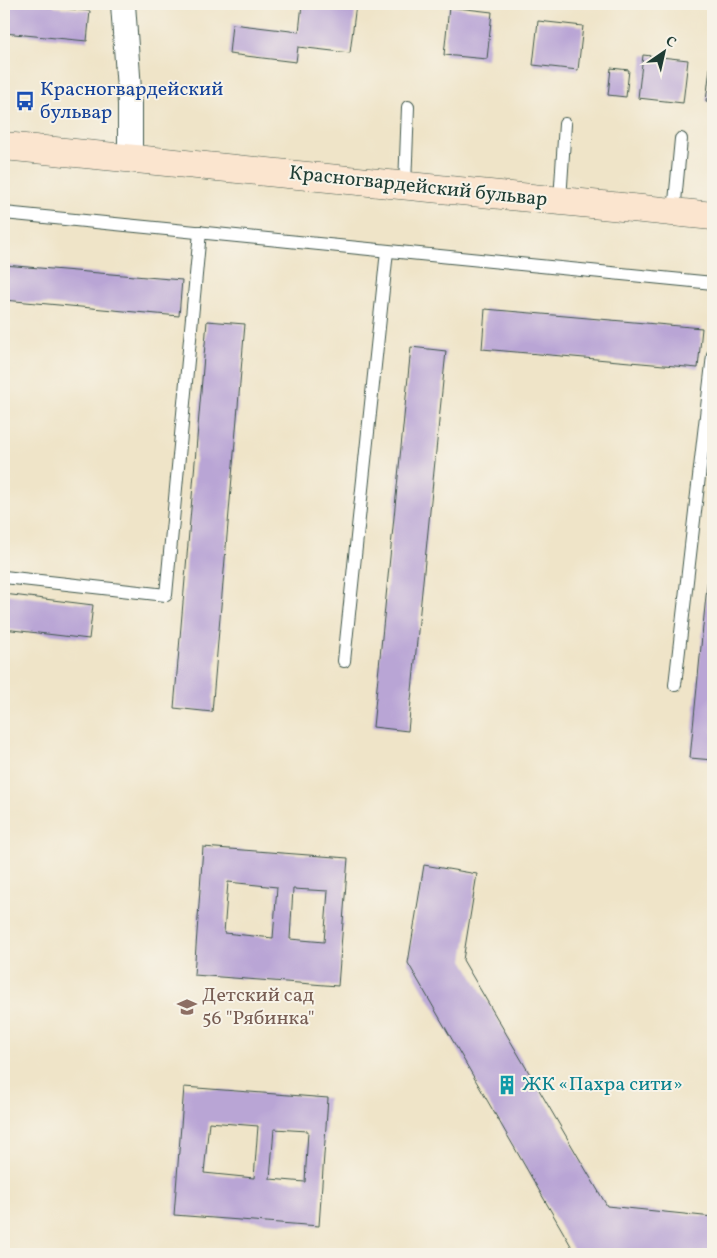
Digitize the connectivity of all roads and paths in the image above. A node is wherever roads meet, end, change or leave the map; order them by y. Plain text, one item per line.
1 (123, 4) edge
2 (408, 107) dead end
3 (565, 124) dead end
4 (681, 139) dead end
5 (4, 146) edge
6 (130, 158) junction
7 (405, 185) junction
8 (560, 200) junction
9 (674, 212) junction
10 (4, 213) edge
11 (713, 216) edge
12 (200, 232) junction
13 (387, 251) junction
14 (713, 283) edge
15 (713, 355) edge
16 (4, 577) edge
17 (344, 661) dead end
18 (675, 685) dead end

1 - 6 street
2 - 7 lane
3 - 8 lane
4 - 9 lane
5 - 6 street, Красногвардейский бульвар
6 - 7 street, Красногвардейский бульвар
7 - 8 street, Красногвардейский бульвар
8 - 9 street, Красногвардейский бульвар
9 - 11 street, Красногвардейский бульвар
10 - 12 lane
12 - 13 lane
12 - 16 lane
13 - 14 lane
13 - 17 lane
15 - 18 lane

